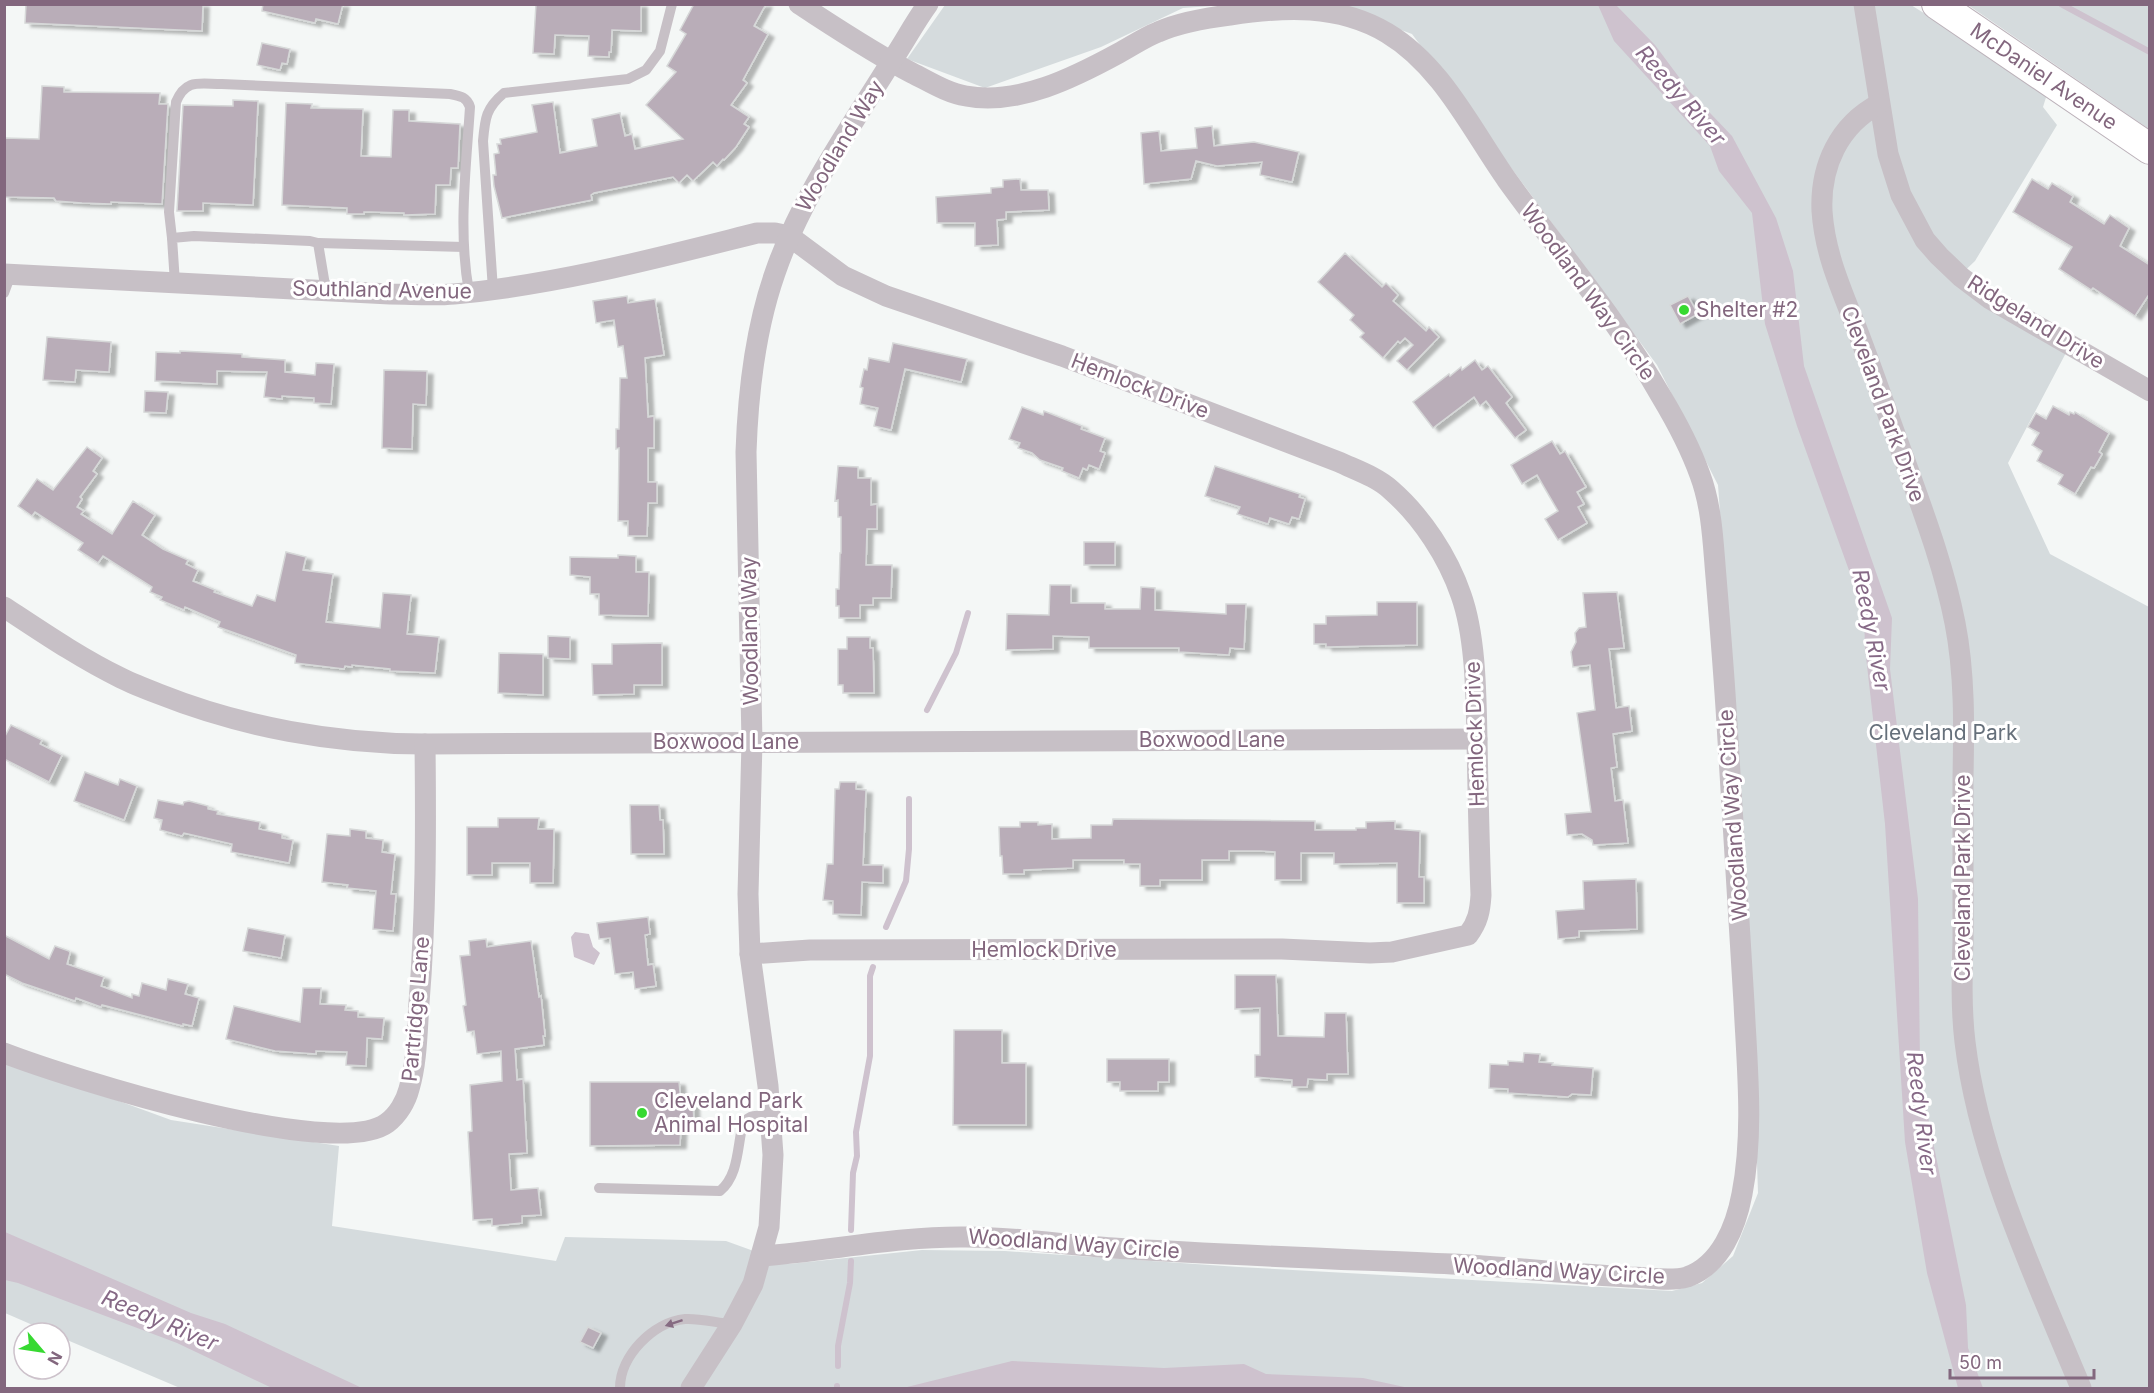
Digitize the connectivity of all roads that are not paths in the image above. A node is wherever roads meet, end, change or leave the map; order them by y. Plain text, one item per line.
1 (672, 4) edge
2 (799, 4) edge
3 (928, 4) edge
4 (1864, 4) edge
5 (1937, 4) edge
6 (891, 62) junction
7 (1879, 104) junction
8 (2150, 149) edge
9 (789, 236) junction
10 (172, 238) junction
11 (318, 243) junction
12 (464, 247) junction
13 (7, 280) edge
14 (175, 283) junction
15 (493, 290) junction
16 (326, 291) junction
17 (469, 292) junction
18 (2150, 391) edge
19 (4, 607) edge
20 (1477, 738) junction
21 (752, 742) junction
22 (425, 744) junction
23 (750, 954) junction
24 (4, 1053) edge
25 (770, 1118) junction
26 (600, 1188) dead end
27 (761, 1256) junction
28 (732, 1324) junction
29 (620, 1389) edge
30 (691, 1389) edge
31 (2081, 1389) edge

1 - 15 lane
2 - 6 street, Woodland Way Circle
3 - 6 street, Woodland Way
4 - 7 street, Ridgeland Drive
5 - 8 street, McDaniel Avenue
6 - 9 street, Woodland Way
6 - 27 street, Woodland Way Circle
7 - 18 street, Ridgeland Drive
7 - 31 street, Cleveland Park Drive
9 - 15 street, Southland Avenue
9 - 20 street, Hemlock Drive
9 - 21 street, Woodland Way
10 - 11 lane
10 - 12 lane
10 - 14 lane
11 - 12 lane
11 - 16 lane
12 - 17 lane
13 - 14 street, Southland Avenue
14 - 16 street, Southland Avenue
15 - 17 street, Southland Avenue
16 - 17 street, Southland Avenue
19 - 22 street, Boxwood Lane
20 - 21 street, Boxwood Lane
20 - 23 street, Hemlock Drive
21 - 22 street, Boxwood Lane
21 - 23 street, Woodland Way
22 - 24 street, Partridge Lane
23 - 25 street, Woodland Way
25 - 26 lane
25 - 27 street, Woodland Way
27 - 28 street, Woodland Way
28 -> 29 lane
28 - 30 street, Woodland Way

